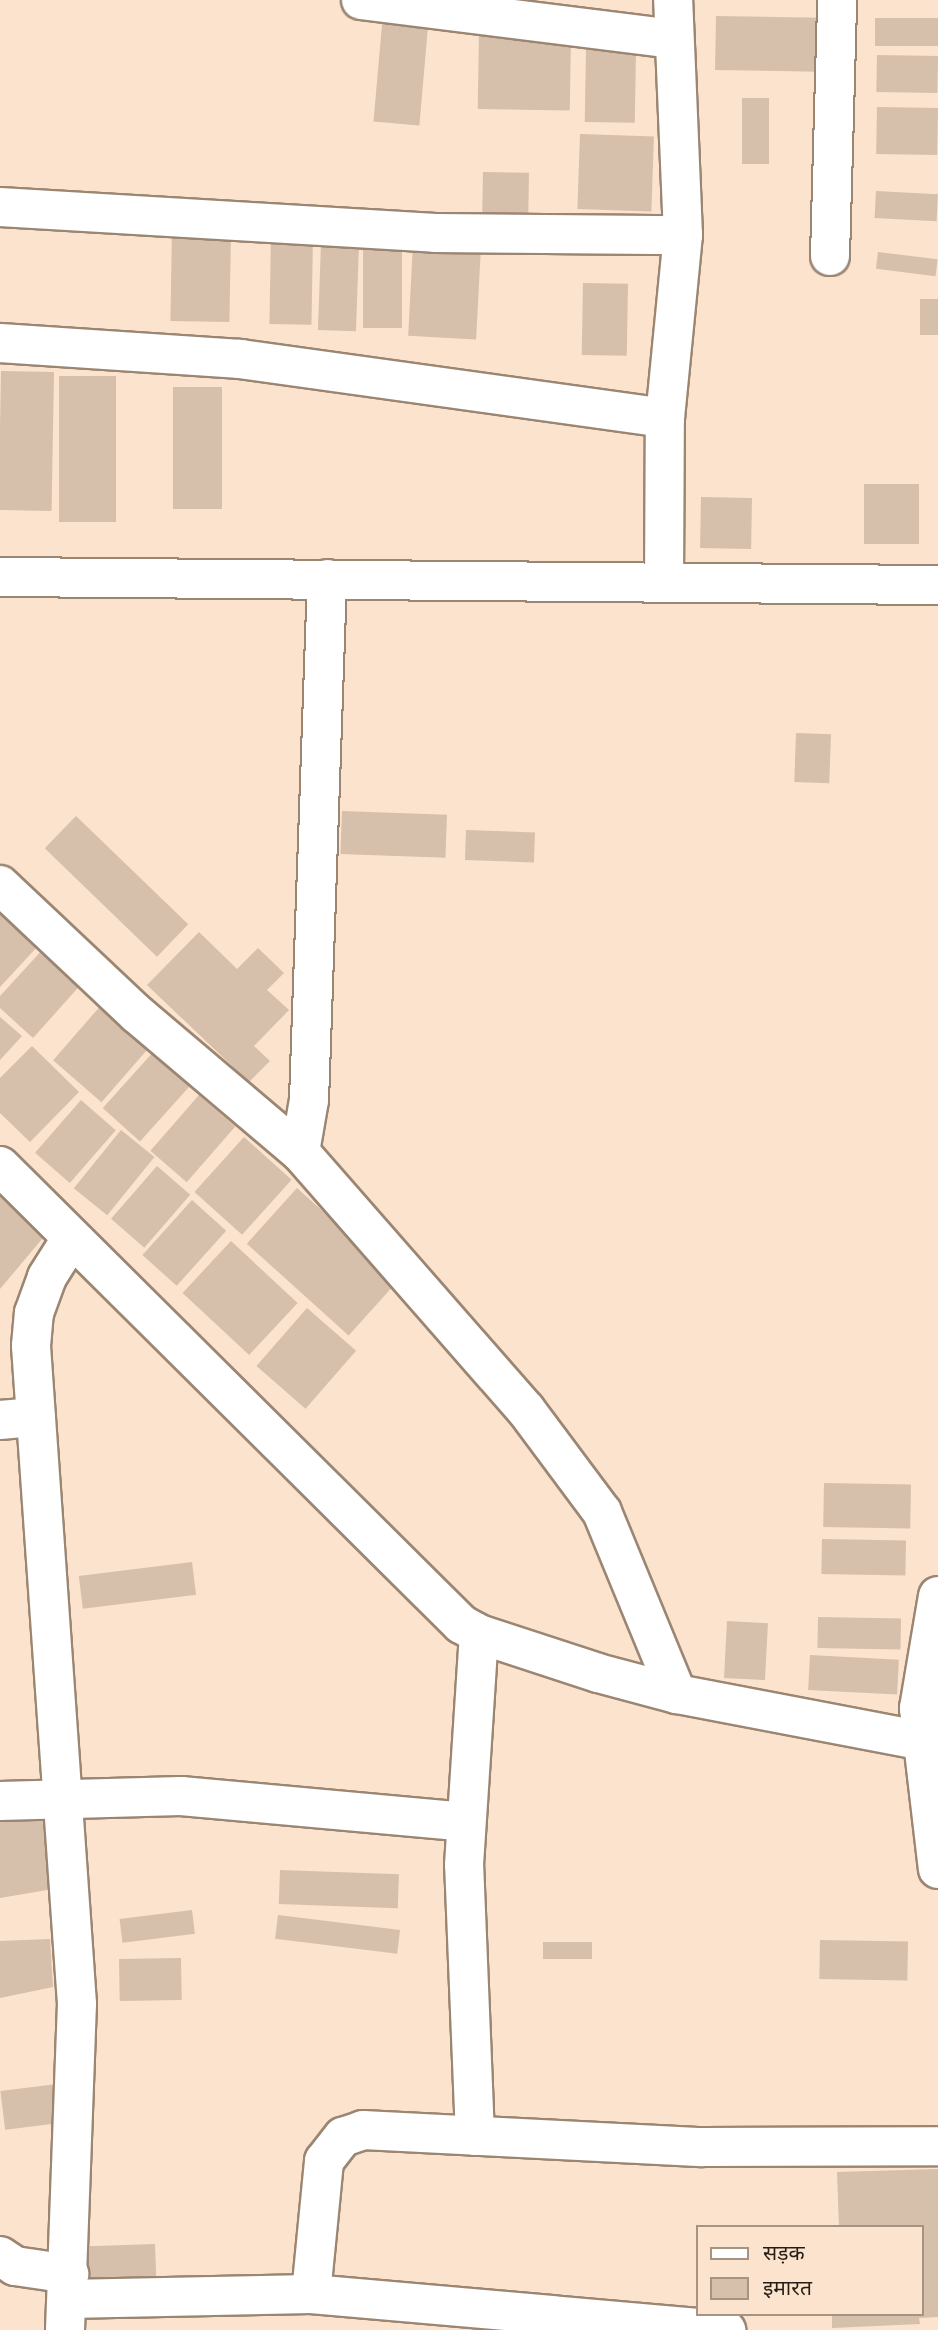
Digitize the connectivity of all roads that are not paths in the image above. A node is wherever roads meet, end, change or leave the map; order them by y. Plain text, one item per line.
1 (360, 0) edge
2 (673, 0) edge
3 (838, 0) edge
4 (424, 4) edge
5 (674, 39) junction
6 (0, 207) edge
7 (683, 234) junction
8 (830, 256) dead end
9 (0, 343) edge
10 (665, 418) junction
11 (0, 577) edge
12 (327, 579) junction
13 (664, 583) junction
14 (938, 585) edge
15 (0, 885) edge
16 (300, 1152) junction
17 (0, 1166) edge
18 (71, 1239) junction
19 (18, 1419) edge
20 (938, 1596) edge
21 (479, 1634) junction
22 (677, 1694) junction
23 (922, 1741) junction
24 (66, 1797) junction
25 (0, 1801) edge
26 (466, 1822) junction
27 (938, 1869) edge
28 (475, 2136) junction
29 (938, 2146) edge
30 (0, 2256) edge
31 (311, 2294) junction
32 (67, 2301) edge
33 (726, 2330) edge

1 - 4 street
2 - 5 street
3 - 8 street
4 - 5 street
5 - 7 street
6 - 7 street
7 - 10 street
9 - 10 street
10 - 13 street
11 - 12 street
12 - 13 street
12 - 16 street
13 - 14 street
15 - 16 street
16 - 22 street
17 - 18 street
18 - 19 street
18 - 21 street
19 - 24 street
20 - 23 street
21 - 22 street
21 - 26 street
22 - 23 street
23 - 27 street
24 - 25 street
24 - 26 street
24 - 32 street
26 - 28 street
28 - 29 street
28 - 31 street
30 - 32 street
31 - 32 street
31 - 33 street

